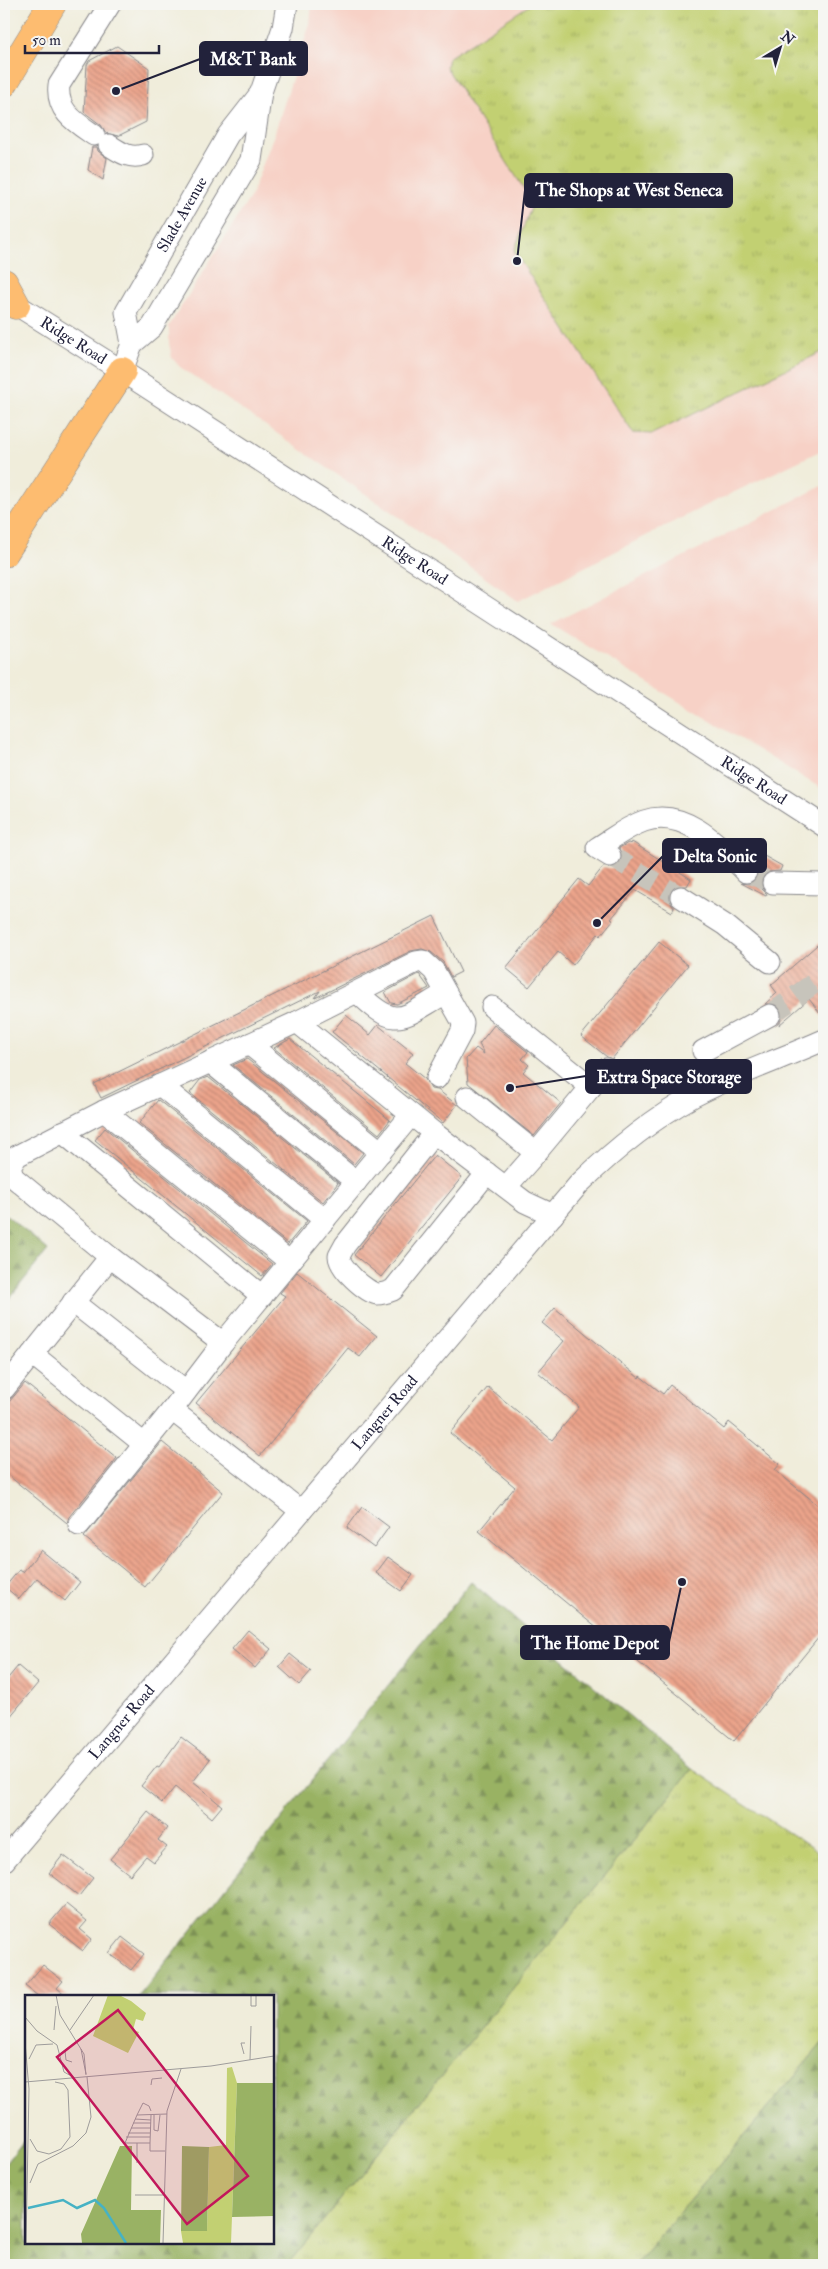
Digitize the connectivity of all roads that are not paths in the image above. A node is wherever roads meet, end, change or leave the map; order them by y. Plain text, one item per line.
1 (37, 4) edge
2 (52, 4) edge
3 (110, 4) edge
4 (287, 4) edge
5 (4, 58) edge
6 (4, 83) edge
7 (262, 92) junction
8 (143, 155) dead end
9 (8, 295) edge
10 (132, 344) junction
11 (122, 371) junction
12 (4, 553) edge
13 (824, 826) edge
14 (610, 856) dead end
15 (746, 872) tunnel mouth
16 (773, 883) tunnel mouth
17 (824, 884) edge
18 (681, 897) tunnel mouth
19 (770, 962) dead end
20 (357, 992) junction
21 (446, 993) junction
22 (492, 1007) dead end
23 (770, 1015) tunnel mouth
24 (297, 1022) junction
25 (824, 1040) edge
26 (249, 1044) junction
27 (703, 1052) dead end
28 (210, 1062) junction
29 (606, 1069) dead end
30 (437, 1078) dead end
31 (160, 1085) junction
32 (591, 1087) junction
33 (468, 1097) dead end
34 (104, 1111) junction
35 (411, 1116) junction
36 (62, 1132) junction
37 (434, 1133) junction
38 (381, 1152) junction
39 (536, 1153) junction
40 (487, 1173) junction
41 (356, 1182) junction
42 (506, 1188) junction
43 (553, 1215) junction
44 (325, 1220) junction
45 (110, 1257) junction
46 (290, 1262) junction
47 (262, 1296) junction
48 (73, 1302) junction
49 (223, 1344) junction
50 (32, 1354) junction
51 (4, 1389) edge
52 (186, 1391) junction
53 (172, 1410) junction
54 (144, 1444) junction
55 (301, 1511) junction
56 (79, 1525) dead end
57 (4, 1861) edge

1 - 5 highway
2 - 6 highway
3 - 8 street
4 - 7 street, Slade Avenue
7 - 10 street, Slade Avenue
7 - 10 street, Slade Avenue
9 - 11 street, Ridge Road
10 - 11 street, Slade Avenue
11 - 12 highway
11 - 13 street, Ridge Road
14 - 15 street
16 - 17 street
18 - 19 street
20 - 21 street
20 - 21 street
20 - 24 street
21 - 30 street
22 - 32 street
23 - 27 street
24 - 26 street
24 - 35 street
25 - 43 street, Langner Road
26 - 28 street
26 - 38 street
28 - 31 street
28 - 41 street
29 - 32 street
31 - 34 street
31 - 44 street
32 - 39 street
33 - 39 street
34 - 36 street
34 - 46 street
35 - 37 street
35 - 38 street
36 - 45 street
36 - 47 street
37 - 40 street
37 - 40 street
38 - 41 street
39 - 42 street
40 - 42 street
41 - 44 street
42 - 43 street
43 - 55 street, Langner Road
44 - 46 street
45 - 48 street
45 - 49 street
46 - 47 street
47 - 49 street
48 - 50 street
48 - 52 street
49 - 52 street
50 - 51 street
50 - 54 street
52 - 53 street
53 - 54 street
53 - 55 street
54 - 56 street
55 - 57 street, Langner Road

